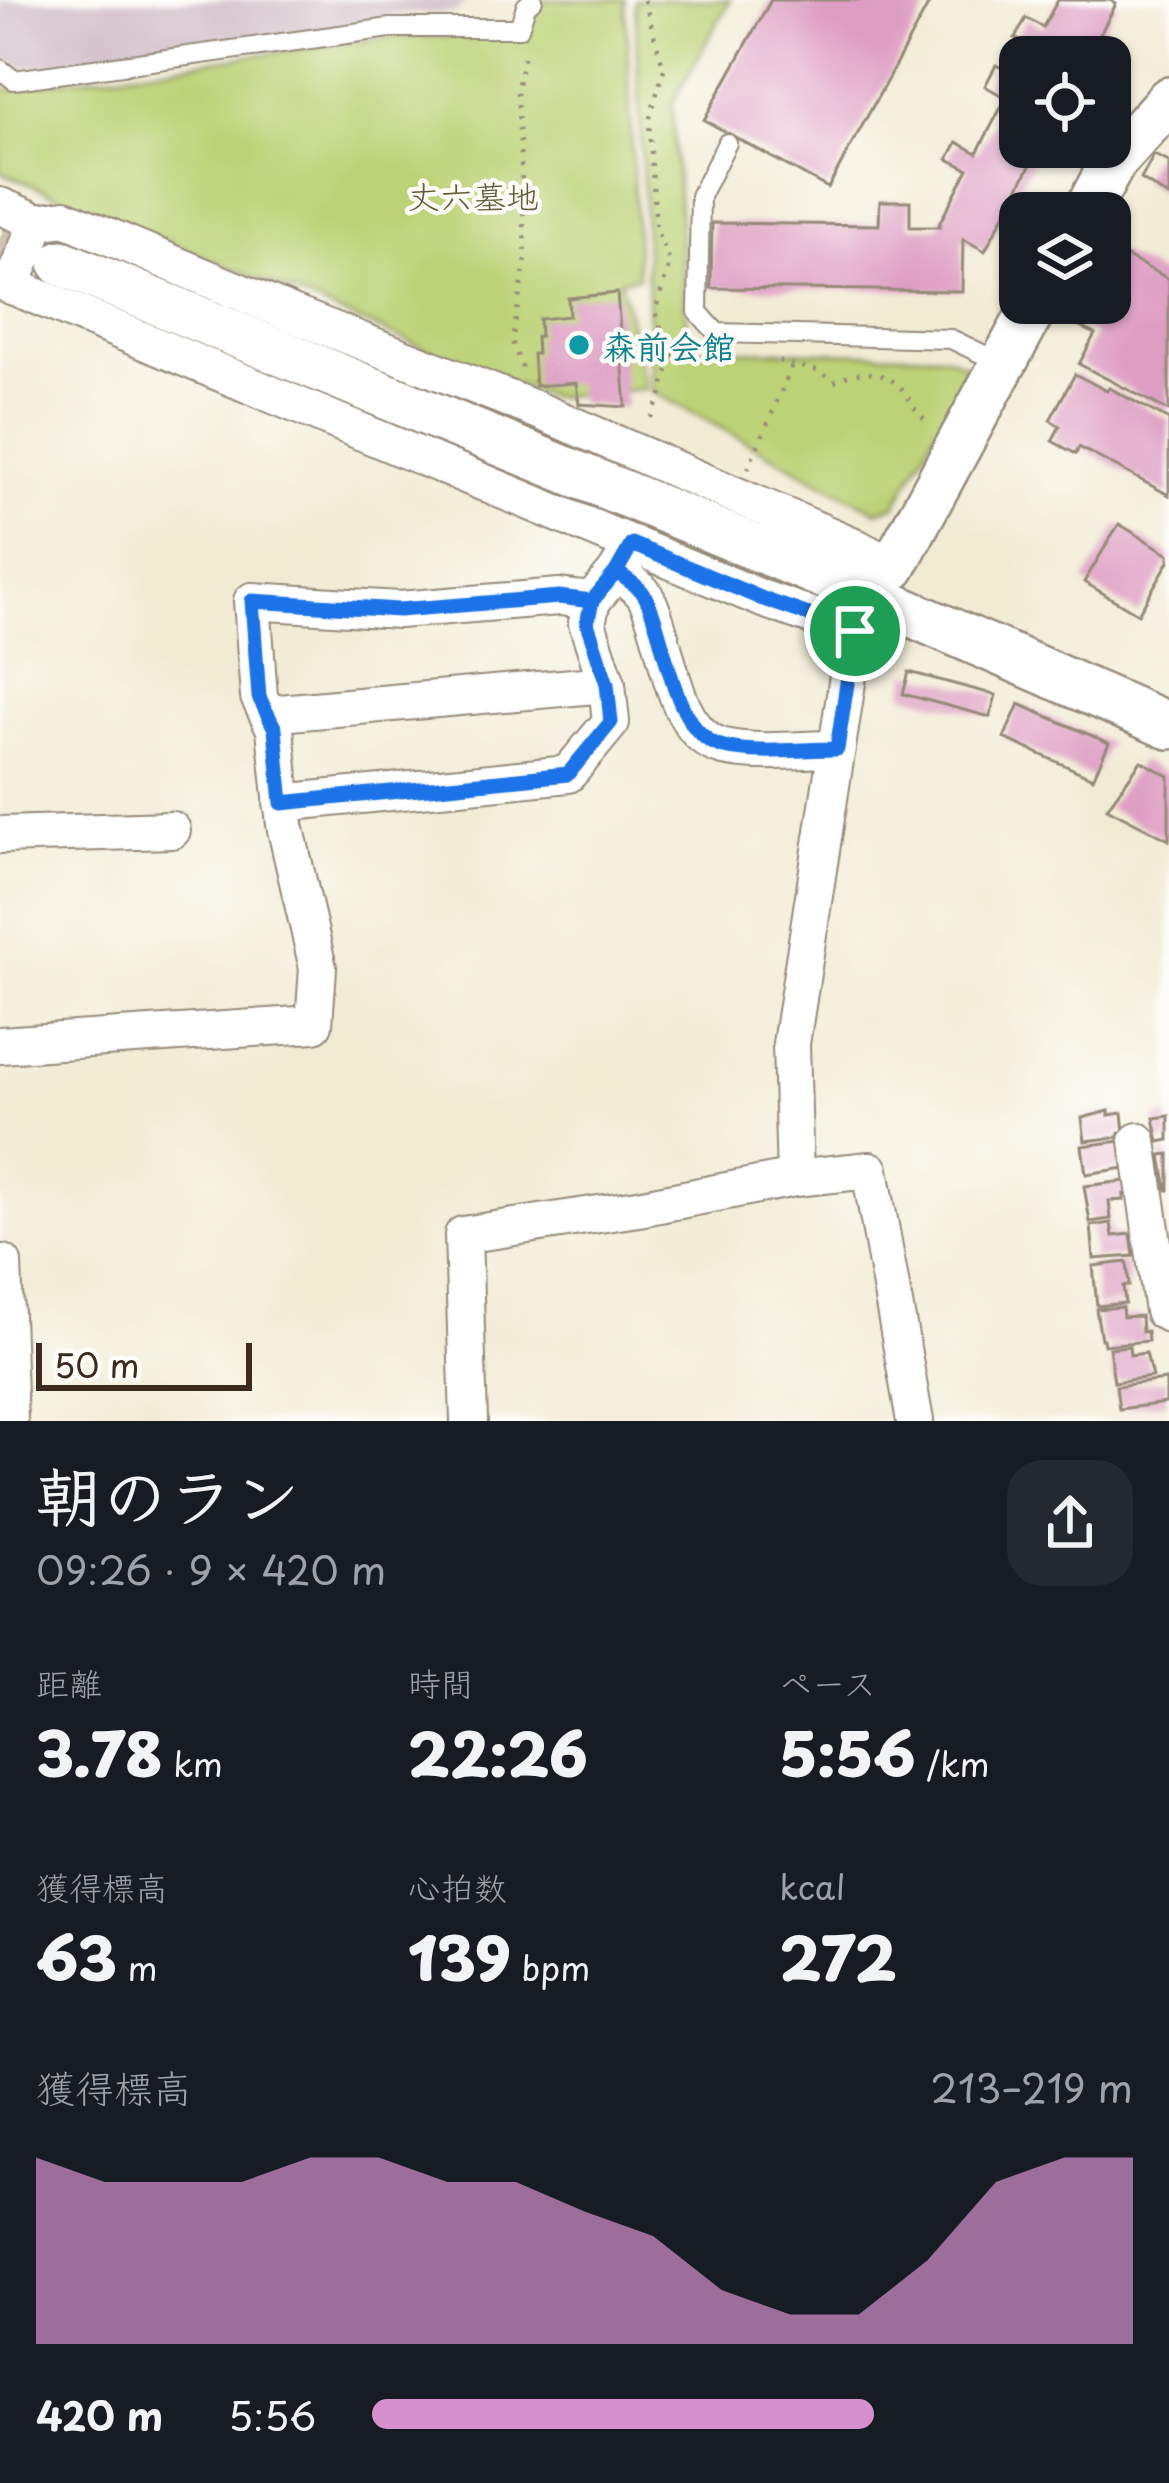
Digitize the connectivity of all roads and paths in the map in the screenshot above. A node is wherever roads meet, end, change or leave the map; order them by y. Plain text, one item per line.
1 (533, 0) edge
2 (644, 0) edge
3 (519, 28) junction
4 (0, 69) edge
5 (1167, 103) edge
6 (727, 143) dead end
7 (1097, 192) edge
8 (0, 206) edge
9 (38, 222) junction
10 (62, 263) tunnel mouth
11 (6, 283) edge
12 (1025, 324) edge
13 (672, 356) junction
14 (724, 359) dead end
15 (764, 360) dead end
16 (793, 364) junction
17 (1003, 364) junction
18 (536, 410) junction
19 (938, 426) dead end
20 (646, 430) dead end
21 (746, 474) dead end
22 (624, 558) junction
23 (874, 599) junction
24 (592, 601) junction
25 (607, 684) junction
26 (268, 714) junction
27 (1169, 726) edge
28 (837, 749) junction
29 (282, 803) junction
30 (172, 830) dead end
31 (0, 835) edge
32 (0, 1045) edge
33 (1138, 1141) dead end
34 (795, 1178) junction
35 (1159, 1207) edge
36 (0, 1263) edge
37 (1169, 1314) edge
38 (9, 1421) edge
39 (469, 1421) edge
40 (915, 1421) edge

1 - 3 lane
2 - 13 path
3 - 4 lane
3 - 18 path
5 - 7 street
6 - 17 lane
8 - 9 street
9 - 11 street
9 - 18 street
10 - 23 street
11 - 22 street
12 - 17 street
13 - 14 path
13 - 20 path
15 - 16 path
16 - 19 path
16 - 21 path
17 - 23 street
18 - 23 street
22 - 23 street
22 - 24 street
22 - 28 street
23 - 27 street
23 - 28 street
24 - 25 street
24 - 26 street
25 - 26 street
25 - 29 street
26 - 29 street
28 - 34 street
29 - 32 street
30 - 31 street
33 - 35 street
34 - 39 street
34 - 40 street
35 - 37 street
36 - 38 street

